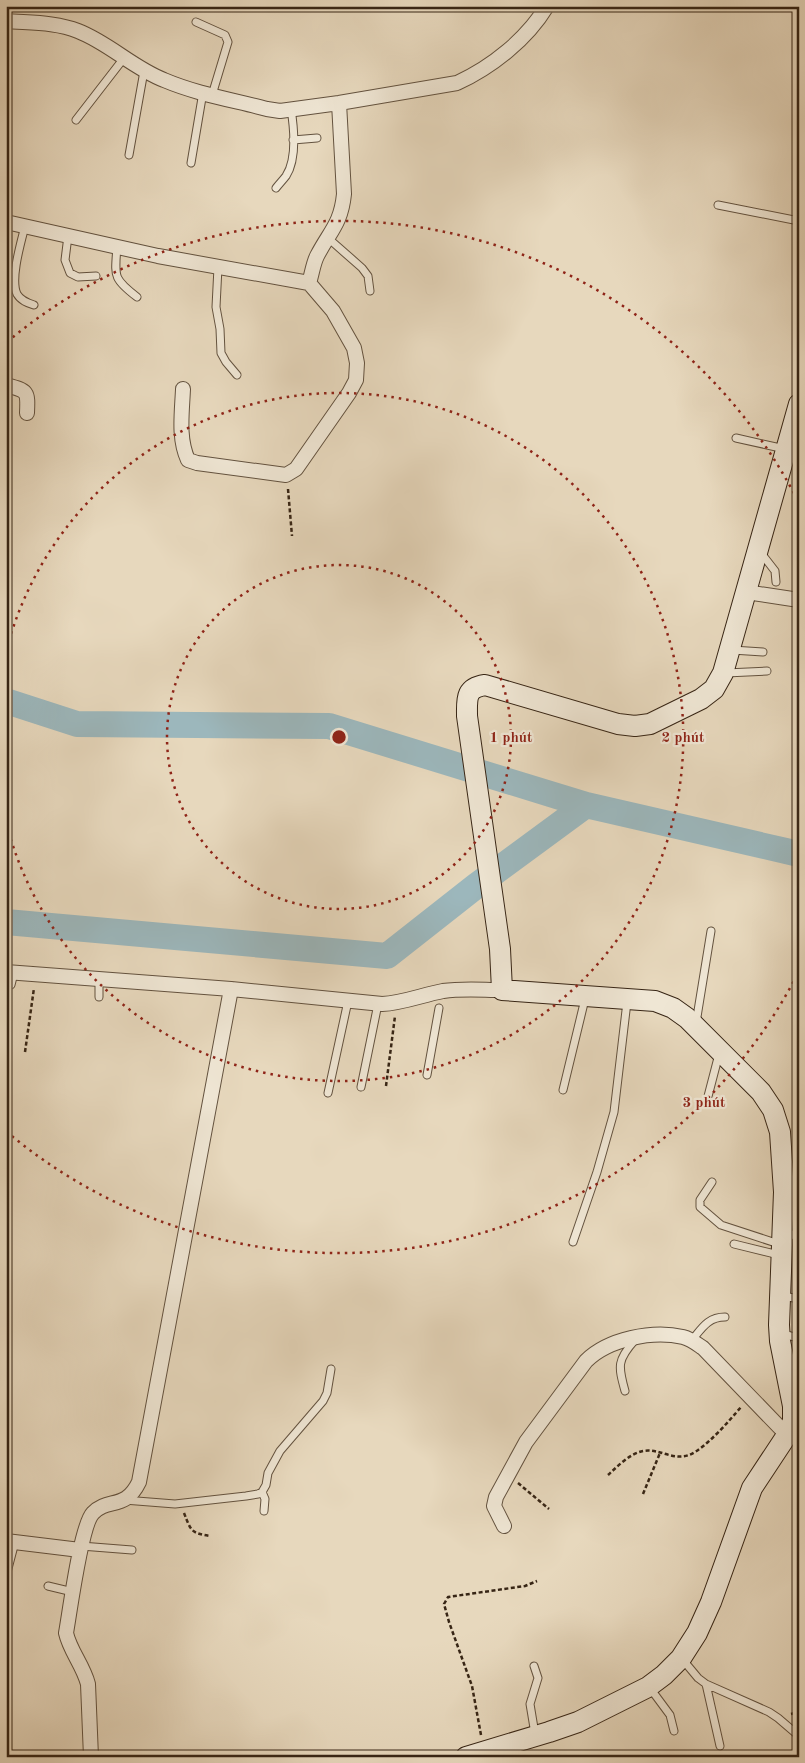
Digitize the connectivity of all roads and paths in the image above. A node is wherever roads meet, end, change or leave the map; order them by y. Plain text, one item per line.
1 (547, 6) edge
2 (6, 21) edge
3 (196, 22) dead end
4 (124, 58) junction
5 (144, 71) junction
6 (207, 94) junction
7 (339, 103) junction
8 (291, 109) junction
9 (76, 120) dead end
10 (317, 138) dead end
11 (293, 140) junction
12 (129, 155) dead end
13 (191, 162) dead end
14 (276, 188) dead end
15 (718, 205) dead end
16 (799, 221) edge
17 (6, 222) edge
18 (25, 226) junction
19 (68, 235) junction
20 (328, 238) junction
21 (117, 246) junction
22 (218, 267) junction
23 (96, 276) dead end
24 (309, 283) junction
25 (370, 290) dead end
26 (137, 297) dead end
27 (34, 305) dead end
28 (237, 375) dead end
29 (6, 385) edge
30 (183, 389) dead end
31 (799, 404) edge
32 (27, 413) dead end
33 (736, 438) dead end
34 (786, 450) junction
35 (286, 475) junction
36 (292, 536) dead end
37 (758, 549) junction
38 (776, 582) dead end
39 (746, 592) junction
40 (799, 600) edge
41 (730, 650) junction
42 (763, 652) dead end
43 (767, 671) dead end
44 (723, 673) junction
45 (711, 931) dead end
46 (10, 972) edge
47 (100, 979) junction
48 (6, 988) edge
49 (34, 988) dead end
50 (231, 989) junction
51 (502, 990) junction
52 (586, 996) junction
53 (99, 997) dead end
54 (627, 999) junction
55 (348, 1001) junction
56 (397, 1003) junction
57 (378, 1004) junction
58 (439, 1008) dead end
59 (696, 1026) junction
60 (720, 1051) junction
61 (25, 1052) dead end
62 (427, 1075) dead end
63 (386, 1086) dead end
64 (361, 1087) dead end
65 (563, 1090) dead end
66 (328, 1093) dead end
67 (706, 1104) dead end
68 (712, 1182) dead end
69 (792, 1192) edge
70 (573, 1242) dead end
71 (786, 1242) edge
72 (734, 1244) dead end
73 (789, 1297) edge
74 (725, 1316) dead end
75 (789, 1336) edge
76 (637, 1337) junction
77 (692, 1340) junction
78 (331, 1369) dead end
79 (625, 1391) dead end
80 (750, 1396) junction
81 (793, 1427) edge
82 (660, 1453) junction
83 (508, 1474) junction
84 (608, 1475) dead end
85 (262, 1492) junction
86 (642, 1494) dead end
87 (124, 1500) junction
88 (180, 1503) junction
89 (550, 1509) dead end
90 (6, 1510) edge
91 (264, 1511) dead end
92 (504, 1526) dead end
93 (210, 1536) dead end
94 (10, 1541) edge
95 (81, 1548) junction
96 (132, 1550) dead end
97 (6, 1576) edge
98 (537, 1581) dead end
99 (48, 1586) dead end
100 (73, 1592) junction
101 (681, 1658) junction
102 (534, 1666) dead end
103 (706, 1684) junction
104 (648, 1687) junction
105 (674, 1731) dead end
106 (799, 1736) edge
107 (535, 1737) junction
108 (720, 1746) dead end
109 (475, 1754) edge
110 (91, 1757) edge

1 - 7 street
2 - 4 street
3 - 6 lane
4 - 5 street
4 - 9 lane
5 - 6 street
5 - 12 lane
6 - 8 street
6 - 13 lane
7 - 8 street
7 - 20 street
8 - 11 lane
10 - 11 lane
11 - 14 lane
15 - 16 lane
17 - 18 street
18 - 19 street
18 - 27 lane
19 - 21 street
19 - 23 lane
20 - 24 street
20 - 25 lane
21 - 22 street
21 - 26 lane
22 - 24 street
22 - 28 lane
24 - 35 street
29 - 32 street
30 - 35 street
31 - 34 main road
33 - 34 lane
34 - 37 main road
35 - 36 path
37 - 38 lane
37 - 39 main road
39 - 40 street
39 - 41 main road
41 - 42 lane
41 - 44 main road
43 - 44 lane
44 - 51 main road
45 - 59 lane
46 - 47 street
46 - 48 lane
47 - 50 street
47 - 53 lane
49 - 61 path
50 - 55 street
50 - 87 street
51 - 52 main road
51 - 56 street
52 - 54 main road
52 - 65 lane
54 - 59 main road
54 - 70 lane
55 - 57 street
55 - 66 lane
56 - 57 street
56 - 63 path
57 - 64 lane
58 - 62 lane
59 - 60 main road
60 - 67 lane
60 - 69 main road
68 - 71 lane
69 - 71 main road
71 - 72 lane
71 - 73 main road
73 - 75 main road
74 - 77 lane
75 - 81 main road
76 - 77 street
76 - 79 lane
76 - 83 street
77 - 80 street
78 - 85 lane
80 - 81 street
80 - 82 path
81 - 101 main road
82 - 84 path
82 - 86 path
83 - 89 path
83 - 92 street
85 - 88 lane
85 - 91 lane
87 - 88 lane
87 - 95 street
88 - 93 path
90 - 94 path
94 - 95 street
94 - 97 lane
95 - 96 lane
95 - 100 street
98 - 109 path
99 - 100 lane
100 - 110 street
101 - 103 lane
101 - 104 main road
102 - 107 lane
103 - 106 lane
103 - 108 lane
104 - 105 lane
104 - 107 main road
107 - 109 main road

